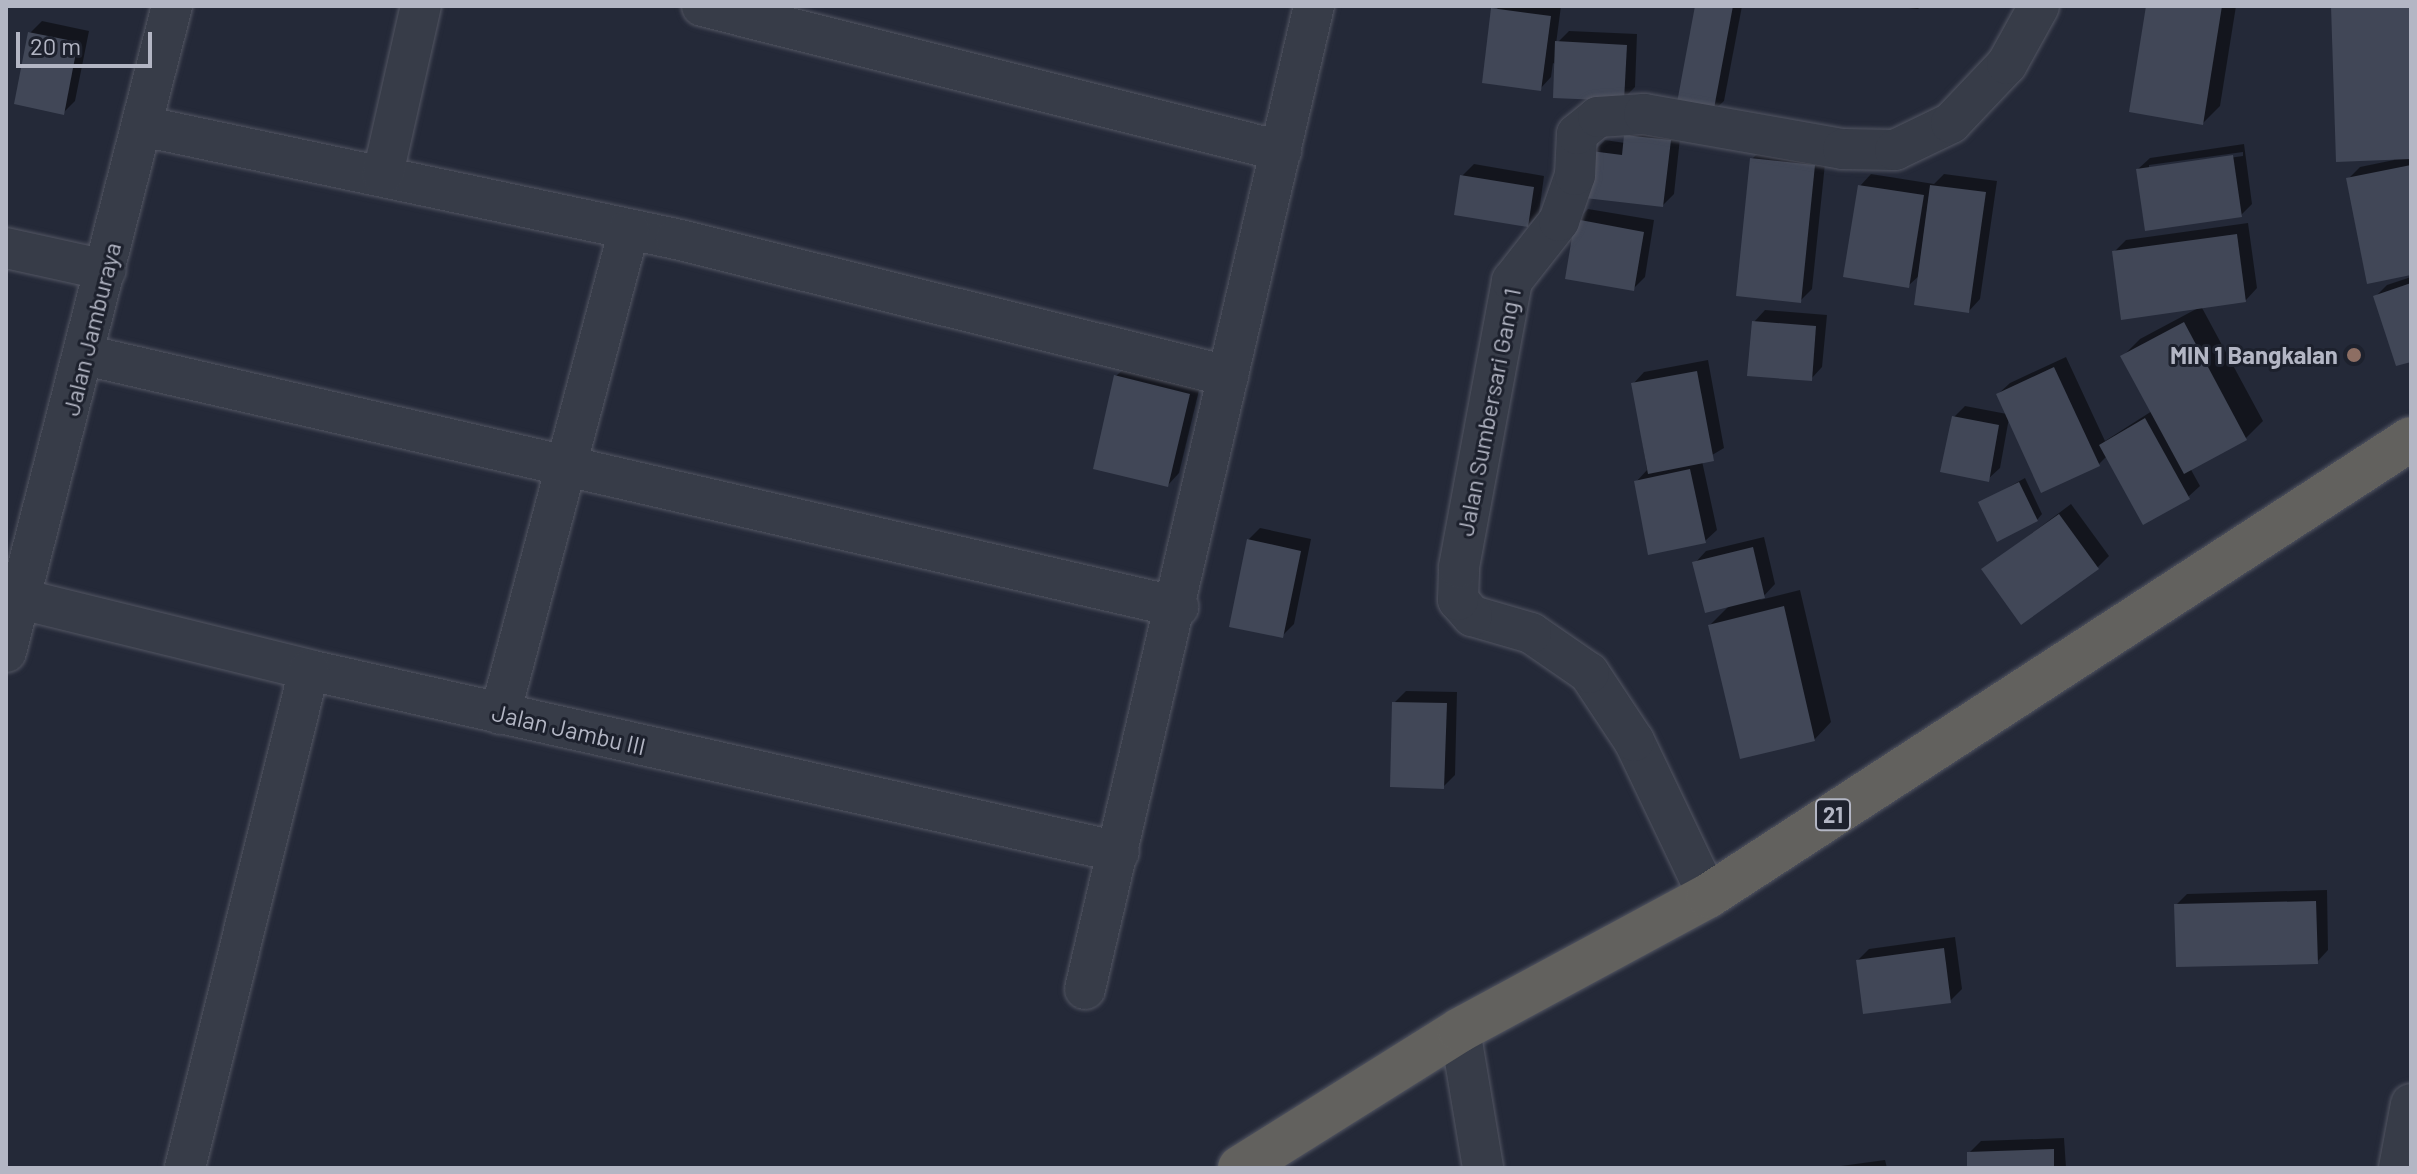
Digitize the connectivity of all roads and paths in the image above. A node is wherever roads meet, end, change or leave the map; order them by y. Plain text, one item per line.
1 (172, 6) edge
2 (421, 6) edge
3 (702, 6) edge
4 (1314, 6) edge
5 (2039, 6) edge
6 (142, 126) junction
7 (1281, 151) junction
8 (383, 174) junction
9 (629, 230) junction
10 (6, 248) edge
11 (106, 270) junction
12 (85, 355) junction
13 (1228, 376) junction
14 (2411, 439) edge
15 (569, 468) junction
16 (21, 599) junction
17 (1178, 607) junction
18 (6, 652) edge
19 (309, 670) junction
20 (500, 714) junction
21 (1119, 852) junction
22 (1708, 896) junction
23 (1085, 989) dead end
24 (1460, 1030) junction
25 (2411, 1104) edge
26 (185, 1168) edge
27 (1240, 1168) edge
28 (1483, 1168) edge
29 (2399, 1168) edge

1 - 6 street, Jalan Jamburaya
2 - 8 street
3 - 7 street
4 - 7 street
5 - 22 street, Jalan Sumbersari Gang 1
6 - 8 street
6 - 11 street, Jalan Jamburaya
7 - 13 street
8 - 9 street
9 - 13 street
9 - 15 street
10 - 11 street
11 - 12 street, Jalan Jamburaya
12 - 15 street
12 - 16 street, Jalan Jamburaya
13 - 17 street
14 - 22 highway, 21
15 - 17 street
15 - 20 street
16 - 18 street, Jalan Jamburaya
16 - 19 street, Jalan Jambu III
17 - 21 street
19 - 20 street, Jalan Jambu III
19 - 26 street
20 - 21 street, Jalan Jambu III
21 - 23 street
22 - 24 highway, 21
24 - 27 highway, 21
24 - 28 street
25 - 29 street

